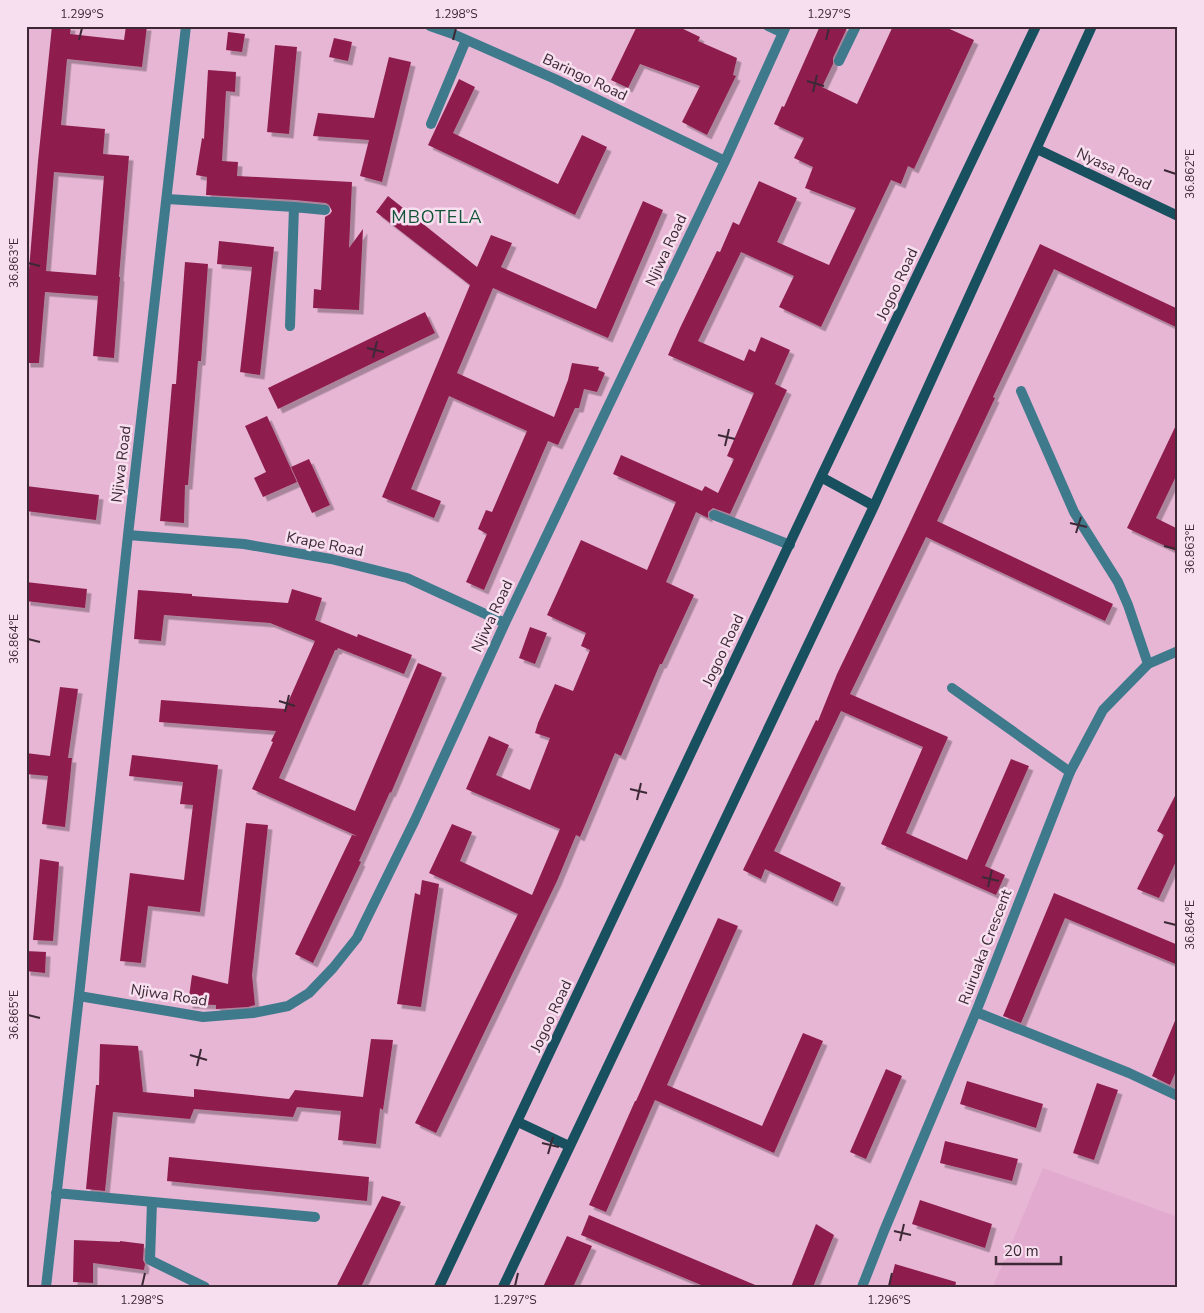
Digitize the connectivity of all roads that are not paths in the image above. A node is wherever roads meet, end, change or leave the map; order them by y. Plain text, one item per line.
1 (186, 26) edge
2 (430, 26) edge
3 (768, 26) edge
4 (856, 26) edge
5 (1036, 26) edge
6 (1092, 26) edge
7 (784, 30) edge
8 (466, 40) junction
9 (839, 61) dead end
10 (431, 124) dead end
11 (1037, 149) junction
12 (725, 161) junction
13 (167, 199) junction
14 (294, 207) junction
15 (325, 210) dead end
16 (1178, 216) edge
17 (290, 326) dead end
18 (1021, 391) dead end
19 (822, 478) junction
20 (874, 506) junction
21 (714, 515) dead end
22 (128, 536) junction
23 (790, 545) junction
24 (505, 623) junction
25 (1178, 651) edge
26 (1148, 664) junction
27 (952, 688) dead end
28 (1070, 772) junction
29 (79, 996) junction
30 (976, 1012) junction
31 (1178, 1096) edge
32 (518, 1122) junction
33 (569, 1146) junction
34 (56, 1193) junction
35 (152, 1202) junction
36 (315, 1217) dead end
37 (46, 1287) edge
38 (206, 1287) edge
39 (439, 1287) edge
40 (503, 1287) edge
41 (862, 1287) edge

1 - 13 street, Njiwa Road
2 - 8 street, Baringo Road
3 - 7 street
4 - 9 street
5 - 19 main road, Jogoo Road
6 - 11 main road
7 - 12 street, Njiwa Road
8 - 10 street
8 - 12 street, Baringo Road
11 - 16 main road, Nyasa Road
11 - 20 main road
12 - 24 street, Njiwa Road
13 - 14 street
13 - 22 street, Njiwa Road
14 - 15 street
14 - 17 street
18 - 26 street
19 - 20 main road
19 - 23 main road, Jogoo Road
20 - 33 main road
21 - 23 street
22 - 24 street, Krape Road
22 - 29 street, Njiwa Road
23 - 32 main road, Jogoo Road
24 - 29 street, Njiwa Road
25 - 26 street, Ruiruaka Crescent
26 - 28 street, Ruiruaka Crescent
27 - 28 street
28 - 30 street, Ruiruaka Crescent
29 - 34 street, Njiwa Road
30 - 31 street
30 - 41 street, Ruiruaka Crescent
32 - 33 main road
32 - 39 main road, Jogoo Road
33 - 40 main road
34 - 35 street
34 - 37 street, Njiwa Road
35 - 36 street
35 - 38 street

